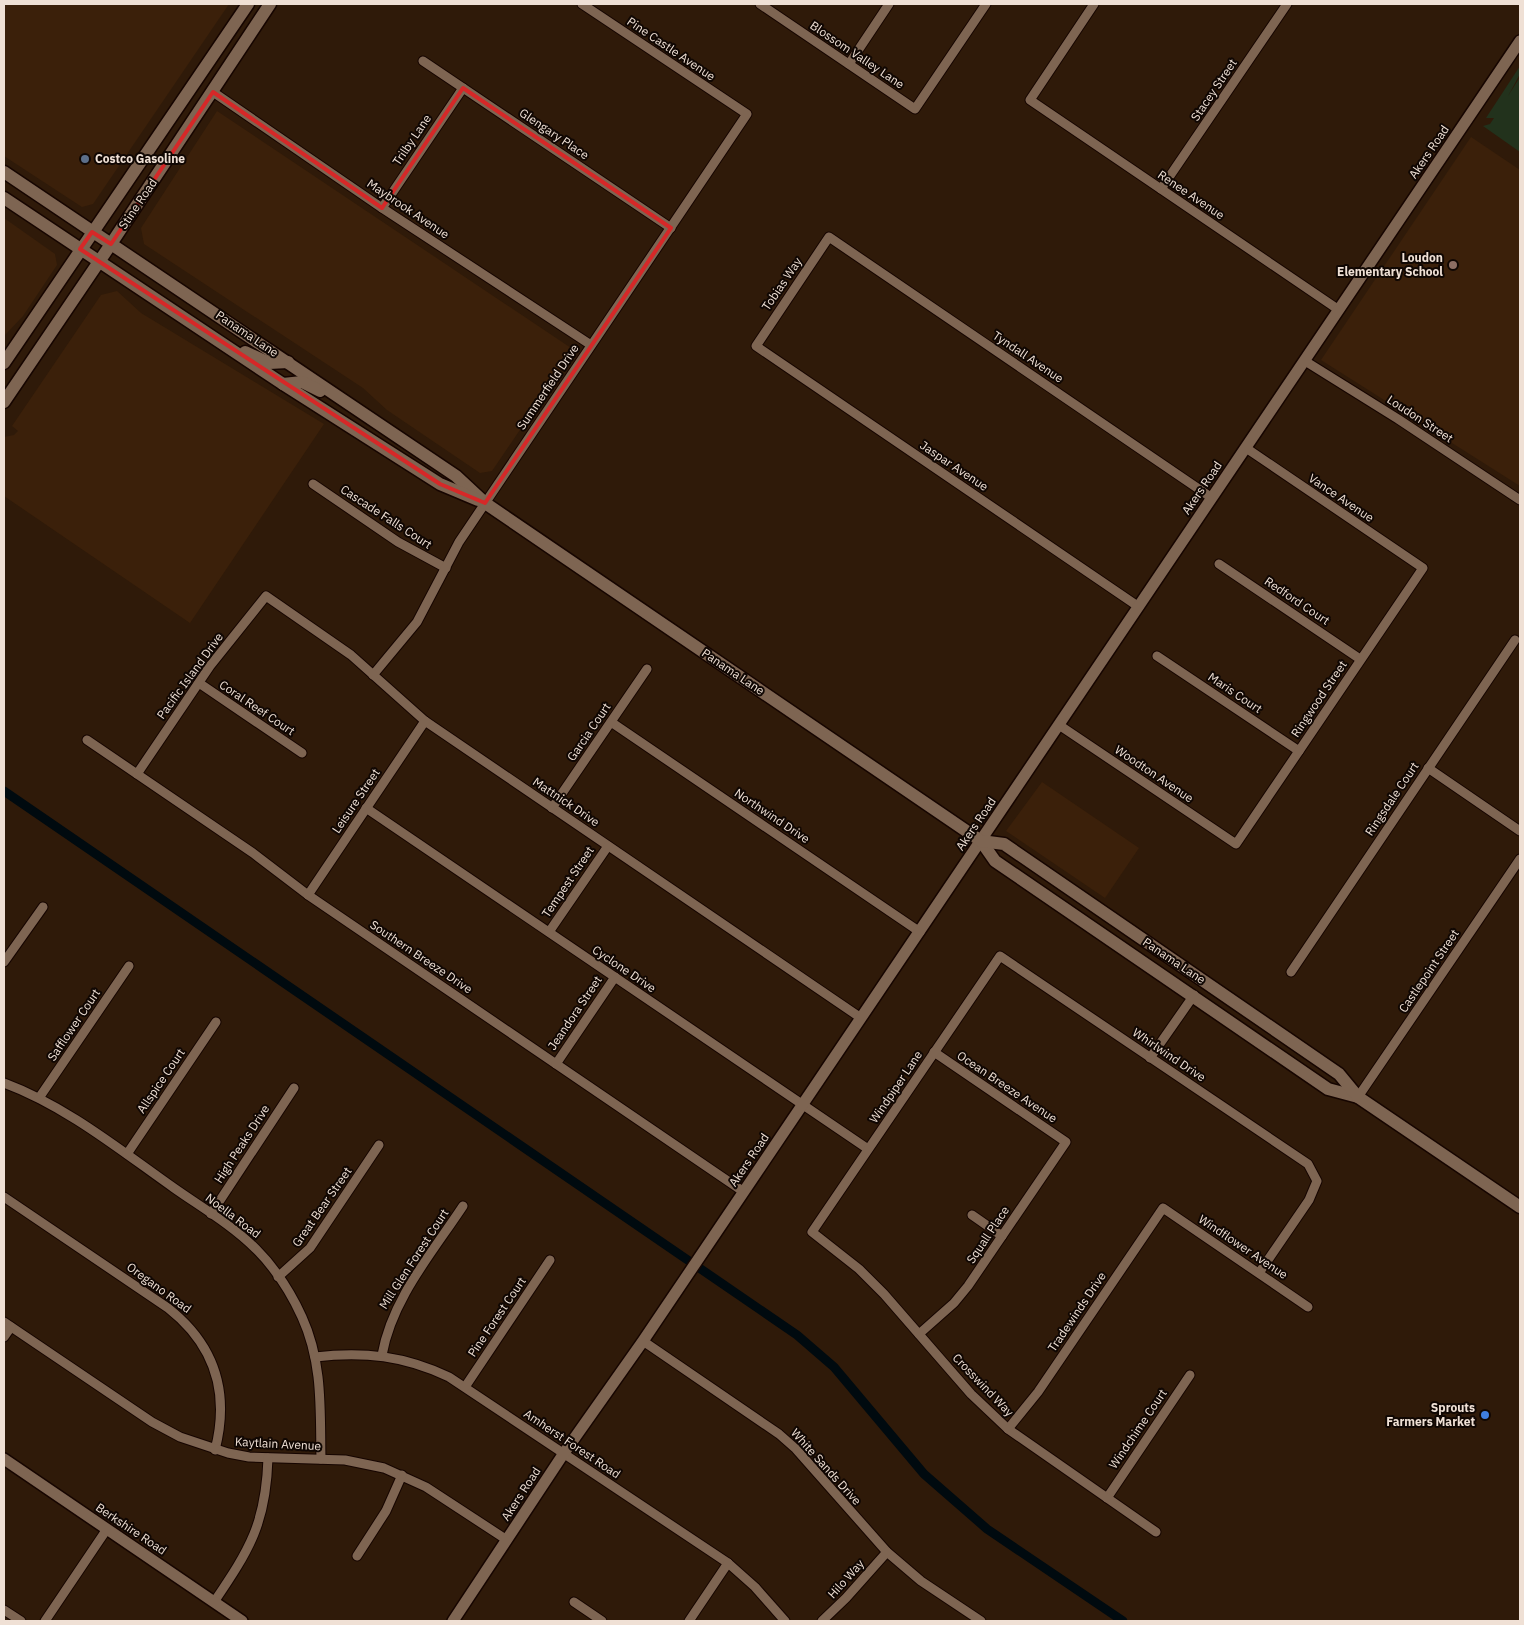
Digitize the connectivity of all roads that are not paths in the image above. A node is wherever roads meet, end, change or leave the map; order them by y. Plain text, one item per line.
1 (248, 4) edge
2 (582, 4) edge
3 (760, 4) edge
4 (889, 4) edge
5 (986, 4) edge
6 (1094, 4) edge
7 (1287, 4) edge
8 (268, 7) edge
9 (1520, 41) edge
10 (423, 61) dead end
11 (849, 64) junction
12 (463, 88) junction
13 (213, 92) junction
14 (747, 114) joint
15 (4, 172) edge
16 (1161, 190) junction
17 (4, 198) edge
18 (382, 208) junction
19 (670, 228) junction
20 (92, 232) junction
21 (829, 237) joint
22 (111, 244) junction
23 (80, 249) junction
24 (99, 262) junction
25 (1339, 310) junction
26 (213, 338) junction
27 (591, 345) junction
28 (756, 346) joint
29 (1305, 361) junction
30 (288, 362) junction
31 (4, 363) edge
32 (283, 384) junction
33 (4, 402) edge
34 (354, 406) junction
35 (1246, 448) junction
36 (313, 484) dead end
37 (1212, 498) junction
38 (1520, 500) edge
39 (485, 503) junction
40 (1219, 564) dead end
41 (446, 568) junction
42 (1422, 568) joint
43 (266, 596) joint
44 (1139, 607) junction
45 (1515, 640) dead end
46 (1157, 656) dead end
47 (1360, 659) junction
48 (647, 669) dead end
49 (373, 675) junction
50 (198, 683) junction
51 (425, 721) junction
52 (611, 722) junction
53 (1059, 725) junction
54 (87, 740) dead end
55 (1298, 751) junction
56 (302, 753) dead end
57 (1428, 768) junction
58 (137, 774) junction
59 (366, 808) junction
60 (552, 808) junction
61 (1520, 831) edge
62 (981, 841) junction
63 (1236, 844) joint
64 (608, 846) junction
65 (1520, 859) edge
66 (308, 895) junction
67 (43, 907) dead end
68 (549, 932) junction
69 (920, 932) junction
70 (1000, 956) joint
71 (4, 962) edge
72 (129, 966) dead end
73 (1291, 972) dead end
74 (615, 977) junction
75 (1194, 995) junction
76 (861, 1018) junction
77 (216, 1022) dead end
78 (1264, 1022) junction
79 (934, 1052) junction
80 (1150, 1058) junction
81 (556, 1064) junction
82 (4, 1083) edge
83 (294, 1088) dead end
84 (1358, 1097) junction
85 (39, 1098) junction
86 (803, 1105) junction
87 (1066, 1142) joint
88 (379, 1145) dead end
89 (868, 1149) junction
90 (127, 1154) junction
91 (744, 1192) junction
92 (4, 1197) edge
93 (463, 1206) dead end
94 (1518, 1207) edge
95 (1163, 1208) joint
96 (210, 1214) junction
97 (972, 1215) dead end
98 (812, 1232) joint
99 (1002, 1236) junction
100 (550, 1260) dead end
101 (1259, 1274) junction
102 (278, 1277) junction
103 (1308, 1307) dead end
104 (7, 1325) edge
105 (919, 1334) junction
106 (4, 1337) edge
107 (643, 1341) junction
108 (382, 1355) junction
109 (316, 1357) junction
110 (1190, 1375) dead end
111 (465, 1387) junction
112 (1008, 1429) junction
113 (215, 1450) junction
114 (564, 1453) junction
115 (268, 1458) junction
116 (4, 1459) edge
117 (321, 1459) junction
118 (402, 1475) junction
119 (1107, 1498) junction
120 (108, 1529) junction
121 (1156, 1532) dead end
122 (507, 1540) junction
123 (887, 1552) junction
124 (357, 1556) dead end
125 (728, 1563) junction
126 (214, 1602) junction
127 (574, 1602) dead end
128 (4, 1610) edge
129 (21, 1621) edge
130 (45, 1621) edge
131 (242, 1621) edge
132 (453, 1621) edge
133 (602, 1621) edge
134 (689, 1621) edge
135 (785, 1621) edge
136 (822, 1621) edge
137 (981, 1621) edge

1 - 20 main road, Stine Road
2 - 14 street, Pine Castle Avenue
3 - 11 street, Blossom Valley Lane
4 - 11 street
5 - 11 street, Blossom Valley Lane
6 - 16 street, Renee Avenue
7 - 16 street, Stacey Street
8 - 13 main road, Stine Road
9 - 25 street, Akers Road
10 - 12 street, Glengary Place
12 - 18 street, Trilby Lane
12 - 19 street, Glengary Place
13 - 18 street, Maybrook Avenue
13 - 22 main road, Stine Road
14 - 19 street, Summerfield Drive
15 - 20 main road, Panama Lane
16 - 25 street, Renee Avenue
17 - 23 main road, Panama Lane
18 - 27 street, Maybrook Avenue
19 - 27 street, Summerfield Drive
20 - 22 main road, Panama Lane
20 - 23 main road, Stine Road
21 - 28 street, Tobias Way
21 - 37 street, Tyndall Avenue
22 - 24 main road, Stine Road
22 - 30 main road, Panama Lane
23 - 24 main road, Panama Lane
23 - 31 main road, Stine Road
24 - 26 main road, Panama Lane
24 - 33 main road, Stine Road
25 - 29 street, Akers Road
26 - 30 main road
26 - 32 main road, Panama Lane
27 - 39 street, Summerfield Drive
28 - 44 street, Jaspar Avenue
29 - 35 street, Akers Road
29 - 38 street, Loudon Street
30 - 34 main road, Panama Lane
32 - 34 main road
32 - 39 main road, Panama Lane
34 - 39 main road, Panama Lane
35 - 37 street, Akers Road
35 - 42 street, Vance Avenue
36 - 41 street, Cascade Falls Court
37 - 44 street, Akers Road
39 - 41 street, Summerfield Drive
39 - 62 main road, Panama Lane
40 - 47 street, Redford Court
41 - 49 street, Summerfield Drive
42 - 47 street, Ringwood Street
43 - 49 street, Mattnick Drive
43 - 50 street, Pacific Island Drive
44 - 53 street, Akers Road
45 - 57 street, Ringsdale Court
46 - 55 street, Maris Court
47 - 55 street, Ringwood Street
48 - 52 street, Garcia Court
49 - 51 street, Mattnick Drive
50 - 56 street, Coral Reef Court
50 - 58 street, Pacific Island Drive
51 - 59 street, Leisure Street
51 - 60 street, Mattnick Drive
52 - 60 street, Garcia Court
52 - 69 street, Northwind Drive
53 - 62 street, Akers Road
53 - 63 street, Woodton Avenue
54 - 58 street, Southern Breeze Drive
55 - 63 street, Ringwood Street
57 - 61 street
57 - 73 street, Ringsdale Court
58 - 66 street, Southern Breeze Drive
59 - 66 street, Leisure Street
59 - 68 street, Cyclone Drive
60 - 64 street, Mattnick Drive
62 - 69 street, Akers Road
62 - 75 main road, Panama Lane
62 - 78 main road, Panama Lane
64 - 68 street, Tempest Street
64 - 76 street, Mattnick Drive
65 - 84 street, Castlepoint Street
66 - 81 street, Southern Breeze Drive
67 - 71 street
68 - 74 street, Cyclone Drive
69 - 76 street, Akers Road
70 - 79 street, Windpiper Lane
70 - 80 street, Whirlwind Drive
72 - 85 street, Safflower Court
74 - 81 street, Jeandora Street
74 - 86 street, Cyclone Drive
75 - 78 main road
75 - 80 street
75 - 84 main road, Panama Lane
76 - 86 street, Akers Road
77 - 90 street, Allspice Court
78 - 84 main road, Panama Lane
79 - 87 street, Ocean Breeze Avenue
79 - 89 street, Windpiper Lane
80 - 101 street, Whirlwind Drive
81 - 91 street, Southern Breeze Drive
82 - 85 street, Noella Road
83 - 96 street, High Peaks Drive
84 - 94 main road, Panama Lane
85 - 90 street, Noella Road
86 - 89 street, Cyclone Drive
86 - 91 street, Akers Road
87 - 99 street, Squall Place
88 - 102 street, Great Bear Street
89 - 98 street, Windpiper Lane
90 - 96 street, Noella Road
91 - 107 street, Akers Road
92 - 113 street, Oregano Road
93 - 108 street, Mill Glen Forest Court
95 - 101 street, Windflower Avenue
95 - 112 street, Tradewinds Drive
96 - 102 street, Noella Road
97 - 99 street
98 - 105 street, Crosswind Way
99 - 105 street, Squall Place
100 - 111 street, Pine Forest Court
101 - 103 street, Windflower Avenue
102 - 109 street, Noella Road
104 - 106 street
104 - 113 street, Kaytlain Avenue
105 - 112 street, Crosswind Way
107 - 114 street, Akers Road
107 - 123 street, White Sands Drive
108 - 109 street, Amherst Forest Road
108 - 111 street, Amherst Forest Road
109 - 117 street, Noella Road
110 - 119 street, Windchime Court
111 - 114 street, Amherst Forest Road
112 - 119 street, Crosswind Way
113 - 115 street, Kaytlain Avenue
114 - 122 street, Akers Road
114 - 125 street, Amherst Forest Road
115 - 117 street, Kaytlain Avenue
115 - 126 street
116 - 120 street, Berkshire Road
117 - 118 street, Kaytlain Avenue
118 - 122 street, Kaytlain Avenue
118 - 124 street
119 - 121 street, Crosswind Way
120 - 126 street, Berkshire Road
120 - 130 street
122 - 132 street, Akers Road
123 - 136 street, Hilo Way
123 - 137 street, White Sands Drive
125 - 134 street
125 - 135 street, Amherst Forest Road
126 - 131 street, Berkshire Road
127 - 133 street
128 - 129 street

